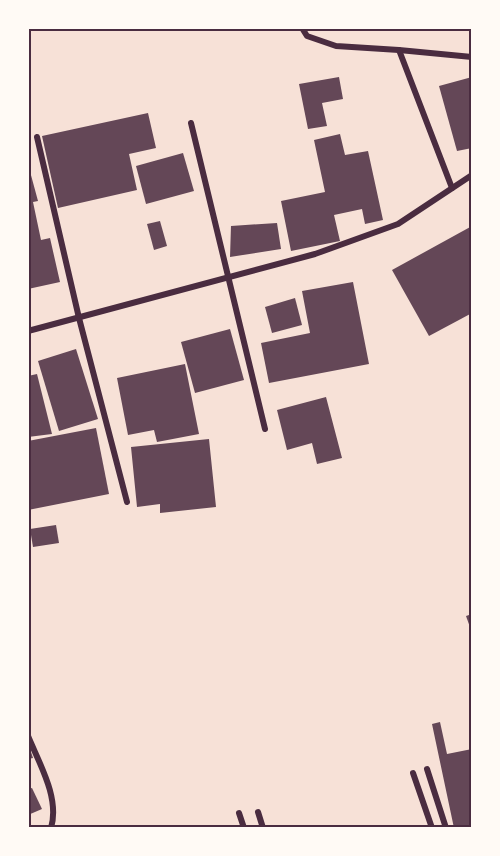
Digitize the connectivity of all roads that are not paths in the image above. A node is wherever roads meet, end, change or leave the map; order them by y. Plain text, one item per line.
1 (302, 28) edge
2 (399, 50) junction
3 (471, 57) edge
4 (191, 123) dead end
5 (37, 137) dead end
6 (471, 175) edge
7 (452, 188) junction
8 (228, 277) junction
9 (79, 318) junction
10 (28, 331) edge
11 (265, 429) dead end
12 (127, 502) dead end
13 (28, 736) edge
14 (427, 769) dead end
15 (413, 773) dead end
16 (258, 812) dead end
17 (239, 813) dead end
18 (51, 828) edge
19 (243, 828) edge
20 (263, 828) edge
21 (432, 828) edge
22 (446, 828) edge

1 - 2 street
2 - 3 street
2 - 7 street
4 - 8 street
5 - 9 street
6 - 7 street
7 - 8 street
8 - 9 street
8 - 11 street
9 - 10 street
9 - 12 street
13 - 18 street
14 - 22 street
15 - 21 street
16 - 20 street
17 - 19 street

